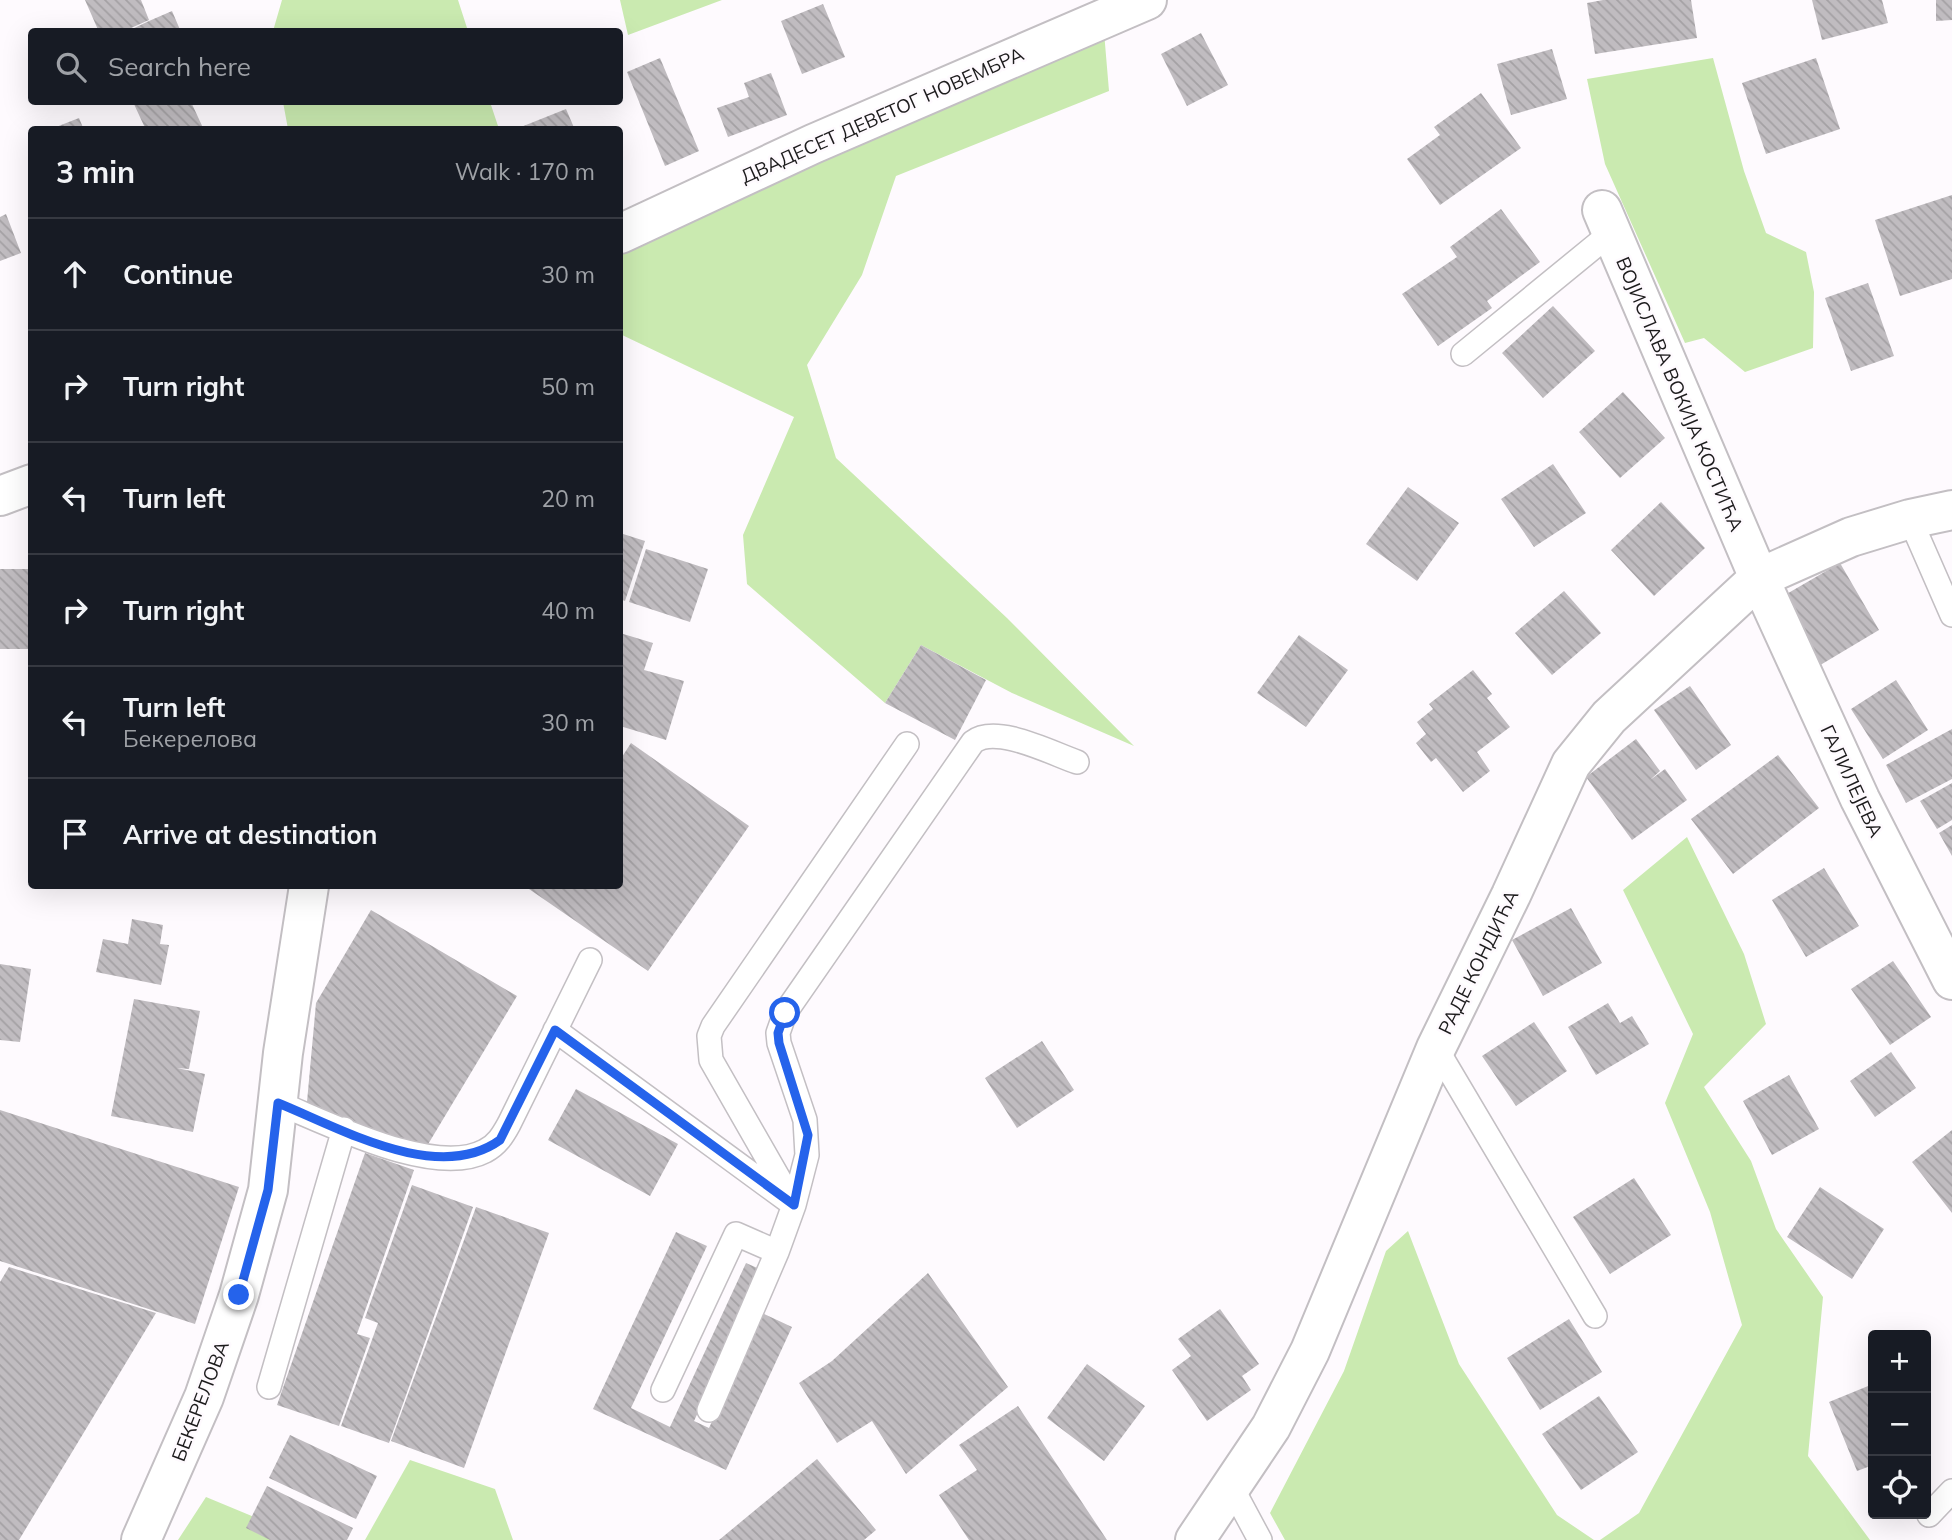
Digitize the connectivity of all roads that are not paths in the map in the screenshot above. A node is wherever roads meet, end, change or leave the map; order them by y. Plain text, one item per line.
1 (1147, 0) edge
2 (1607, 221) joint
3 (623, 233) edge
4 (1463, 354) dead end
5 (28, 486) edge
6 (0, 496) edge
7 (1952, 510) edge
8 (1910, 519) junction
9 (1759, 578) junction
10 (1952, 615) edge
11 (907, 744) dead end
12 (1077, 762) dead end
13 (309, 889) edge
14 (590, 960) dead end
15 (1952, 980) edge
16 (555, 1030) junction
17 (1436, 1048) junction
18 (278, 1103) junction
19 (344, 1129) junction
20 (794, 1205) junction
21 (777, 1252) junction
22 (1595, 1316) dead end
23 (269, 1387) dead end
24 (663, 1390) dead end
25 (709, 1410) dead end
26 (1231, 1486) junction
27 (1952, 1490) edge
28 (1931, 1513) edge
29 (141, 1540) edge
30 (1195, 1540) edge
31 (1260, 1540) edge

1 - 3 street, ДВАДЕСЕТ ДЕВЕТОГ НОВЕМБРА
2 - 4 lane
2 - 9 street, ВОЈИСЛАВА ВОКИЈА КОСТИЋА
5 - 6 street
7 - 8 street, РАДЕ КОНДИЋА
8 - 9 street, РАДЕ КОНДИЋА
8 - 10 lane
9 - 15 street, ГАЛИЛЕЈЕВА
9 - 17 street, РАДЕ КОНДИЋА
11 - 20 lane
12 - 20 lane
13 - 18 street, БЕКЕРЕЛОВА
14 - 16 lane
16 - 19 lane
16 - 20 lane
17 - 22 lane
17 - 26 street, РАДЕ КОНДИЋА
18 - 19 lane
18 - 29 street, БЕКЕРЕЛОВА
19 - 23 lane
20 - 21 lane
21 - 24 lane
21 - 25 lane
26 - 30 street, РАДЕ КОНДИЋА
26 - 31 lane
27 - 28 lane

